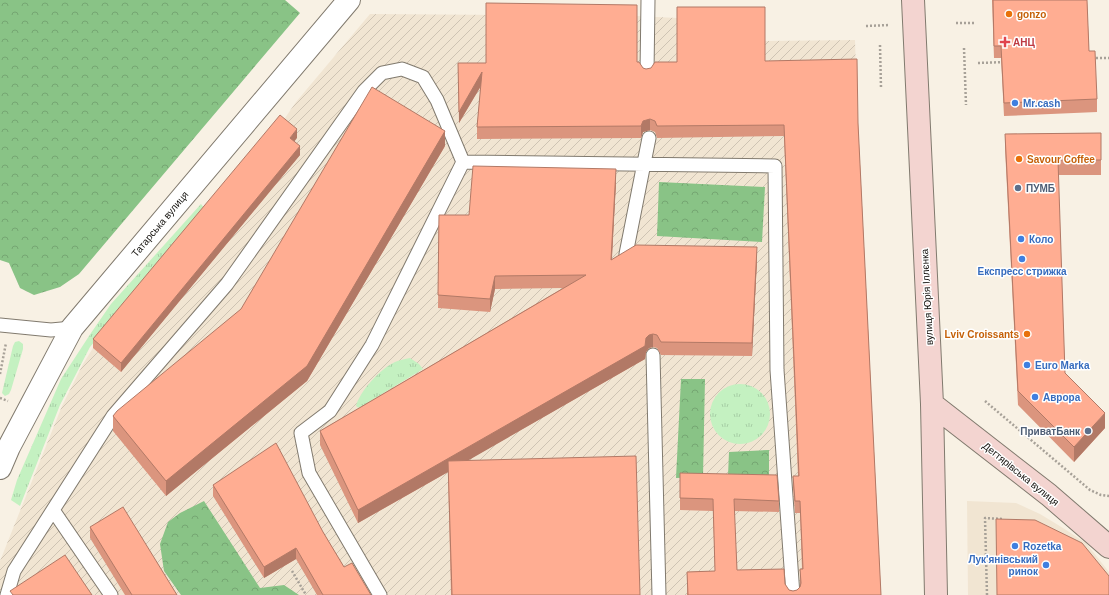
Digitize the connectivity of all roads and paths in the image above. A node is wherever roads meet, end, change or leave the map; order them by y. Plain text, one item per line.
1 (349, 0) edge
2 (648, 0) edge
3 (913, 0) edge
4 (976, 22) dead end
5 (956, 23) dead end
6 (889, 25) dead end
7 (866, 26) dead end
8 (880, 45) dead end
9 (964, 48) dead end
10 (1109, 58) edge
11 (1086, 59) edge
12 (1008, 62) edge
13 (978, 63) dead end
14 (647, 73) edge
15 (881, 88) dead end
16 (966, 105) dead end
17 (648, 138) edge
18 (463, 162) junction
19 (643, 164) junction
20 (626, 254) edge
21 (0, 325) edge
22 (72, 328) junction
23 (8, 338) dead end
24 (653, 355) edge
25 (0, 374) edge
26 (985, 401) dead end
27 (932, 404) junction
28 (0, 468) edge
29 (1109, 496) edge
30 (53, 510) junction
31 (1007, 519) edge
32 (1109, 547) edge
33 (292, 571) dead end
34 (7, 595) edge
35 (111, 595) edge
36 (306, 595) edge
37 (380, 595) edge
38 (659, 595) edge
39 (793, 595) edge
40 (936, 595) edge
41 (987, 595) edge

1 - 22 street, Татарська вулиця
2 - 14 lane
3 - 27 main road, вулиця Юрія Іллєнка
4 - 5 path
6 - 7 path
8 - 15 path
9 - 16 path
10 - 11 path
12 - 13 path
17 - 19 lane
18 - 19 lane
18 - 30 lane
18 - 37 lane
19 - 20 lane
19 - 39 lane
21 - 22 lane
22 - 28 street, Татарська вулиця
23 - 25 path
24 - 38 lane
26 - 29 path
27 - 32 main road, Дегтярівська вулиця
27 - 40 main road, вулиця Юрія Іллєнка
30 - 34 lane
30 - 35 lane
31 - 41 path
33 - 36 path

